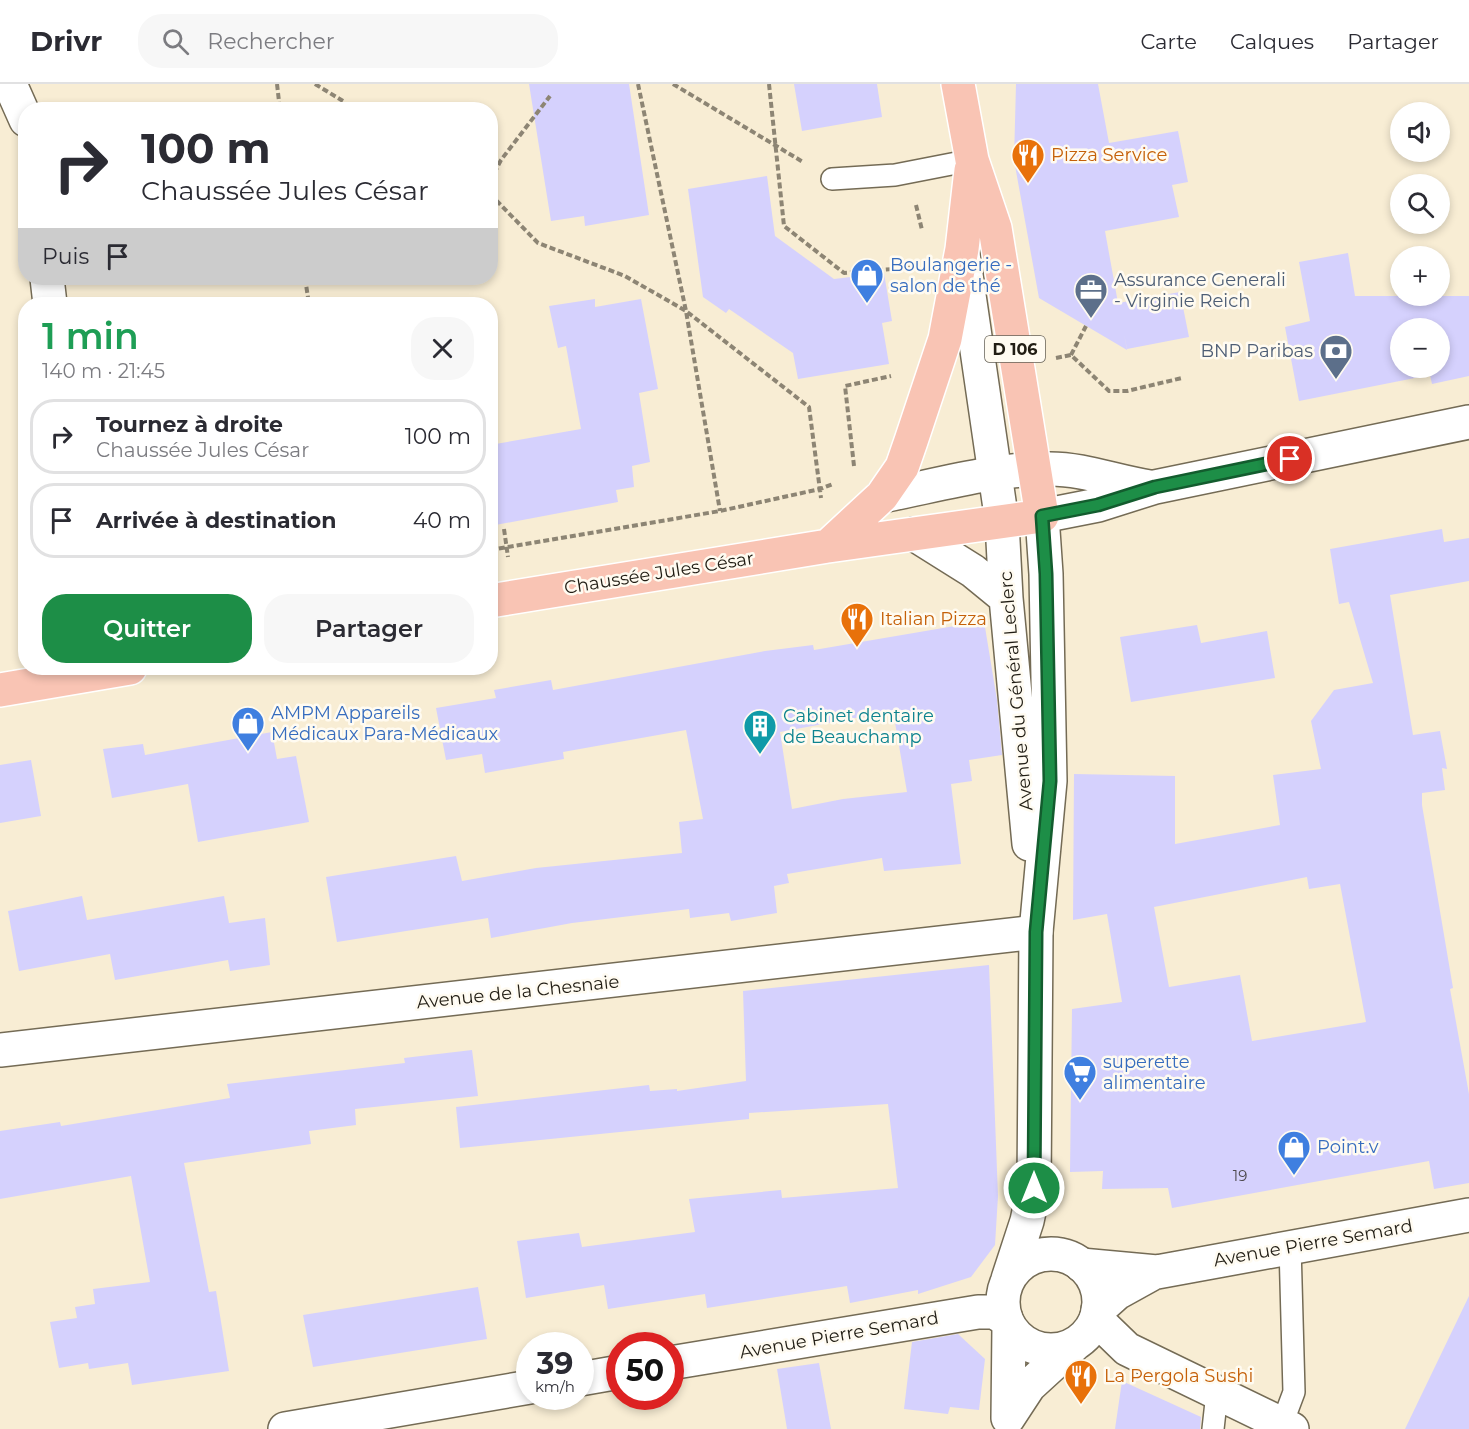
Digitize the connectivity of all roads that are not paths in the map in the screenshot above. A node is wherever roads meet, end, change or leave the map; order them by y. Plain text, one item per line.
1 (9, 84) edge
2 (958, 84) edge
3 (18, 103) edge
4 (972, 160) junction
5 (832, 179) road end
6 (962, 249) junction
7 (1469, 422) edge
8 (1034, 470) junction
9 (995, 475) junction
10 (1155, 487) junction
11 (882, 496) junction
12 (1042, 516) junction
13 (1002, 522) junction
14 (914, 534) junction
15 (828, 546) junction
16 (1006, 598) junction
17 (498, 600) edge
18 (71, 675) edge
19 (0, 690) edge
20 (1036, 932) junction
21 (0, 1050) edge
22 (1034, 1188) junction
23 (1469, 1215) edge
24 (1290, 1246) junction
25 (1077, 1262) junction
26 (1157, 1272) junction
27 (1008, 1279) junction
28 (1007, 1323) junction
29 (1090, 1324) junction
30 (684, 1361) edge
31 (516, 1389) edge
32 (1217, 1393) junction
33 (1007, 1424) edge
34 (1287, 1427) edge
35 (285, 1429) edge
36 (1213, 1429) edge

1 - 3 street
2 - 4 main road, D 106
4 - 5 lane
4 - 6 main road, D 106
4 - 8 main road, D 106
6 - 9 street, D 106
6 - 11 main road
7 - 10 street, Chaussée Jules César
8 - 9 street, Chaussée Jules César
8 - 10 street, Chaussée Jules César
8 - 12 main road, D 106
9 - 11 street, Chaussée Jules César
9 - 13 street, D 106
10 - 12 street, Chaussée Jules César
11 - 15 main road
12 - 13 main road, Chaussée Jules César
12 - 20 street, Avenue du Général Leclerc / D 106
13 - 14 main road, Chaussée Jules César
13 - 16 street, Avenue du Général Leclerc / D 106
14 - 15 main road, Chaussée Jules César
14 - 16 street
15 - 17 main road, Chaussée Jules César
16 - 20 street, Avenue du Général Leclerc / D 106
18 - 19 main road
20 - 21 street, Avenue de la Chesnaie
20 - 22 street, Avenue du Général Leclerc / D 106
22 - 25 street, Avenue du Général Leclerc / D 106
22 - 27 street, Avenue du Général Leclerc / D 106
23 - 24 street, Avenue Pierre Semard
24 - 26 street, Avenue Pierre Semard
24 - 34 lane
25 - 26 street, Avenue Pierre Semard
25 - 27 street
25 - 29 street
26 - 29 street, Avenue Pierre Semard
27 - 28 street
28 - 29 street
28 - 30 street, Avenue Pierre Semard
28 - 33 street
29 - 32 street
29 - 33 street
31 - 35 street
32 - 34 street
32 - 36 lane

